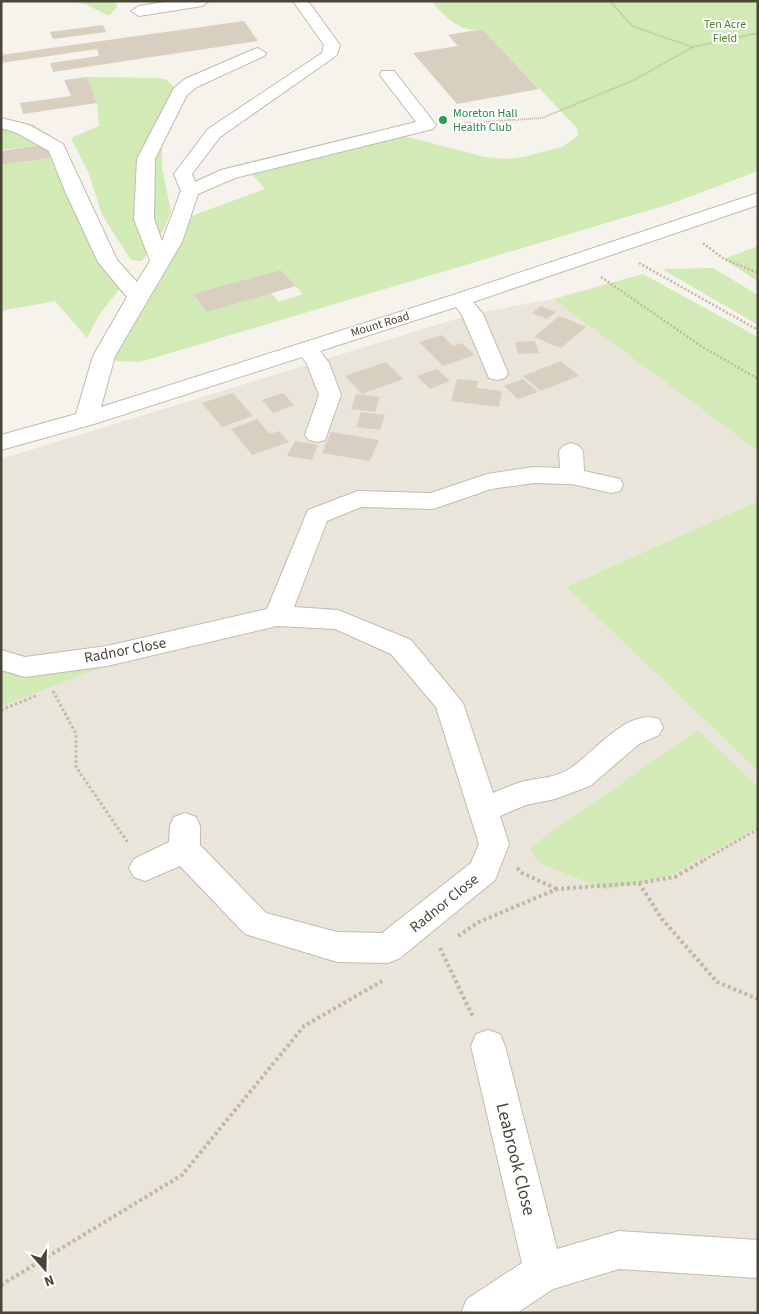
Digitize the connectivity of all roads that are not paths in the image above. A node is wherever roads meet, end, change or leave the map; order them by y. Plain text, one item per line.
1 (202, 1) edge
2 (300, 1) edge
3 (139, 11) dead end
4 (258, 53) dead end
5 (388, 75) dead end
6 (1, 123) edge
7 (190, 191) junction
8 (758, 199) edge
9 (160, 260) junction
10 (138, 296) junction
11 (460, 299) junction
12 (306, 348) junction
13 (497, 373) dead end
14 (86, 419) junction
15 (317, 435) dead end
16 (1, 443) edge
17 (571, 451) dead end
18 (572, 476) junction
19 (611, 485) dead end
20 (277, 616) junction
21 (1, 660) edge
22 (649, 727) dead end
23 (483, 810) junction
24 (146, 868) road end
25 (488, 1046) road end
26 (758, 1259) edge
27 (544, 1272) junction
28 (481, 1313) edge

1 - 3 street
2 - 7 street
4 - 9 street
5 - 7 street
6 - 10 street
7 - 9 street
8 - 11 street, Mount Road
9 - 10 street
10 - 14 street
11 - 12 street, Mount Road
11 - 13 street
12 - 14 street, Mount Road
12 - 15 street
14 - 16 street, Mount Road
17 - 18 street
18 - 19 street
18 - 20 street
20 - 21 street, Radnor Close
20 - 23 street, Radnor Close
22 - 23 street
23 - 24 street, Radnor Close
25 - 27 street, Leabrook Close
26 - 27 street
27 - 28 street

